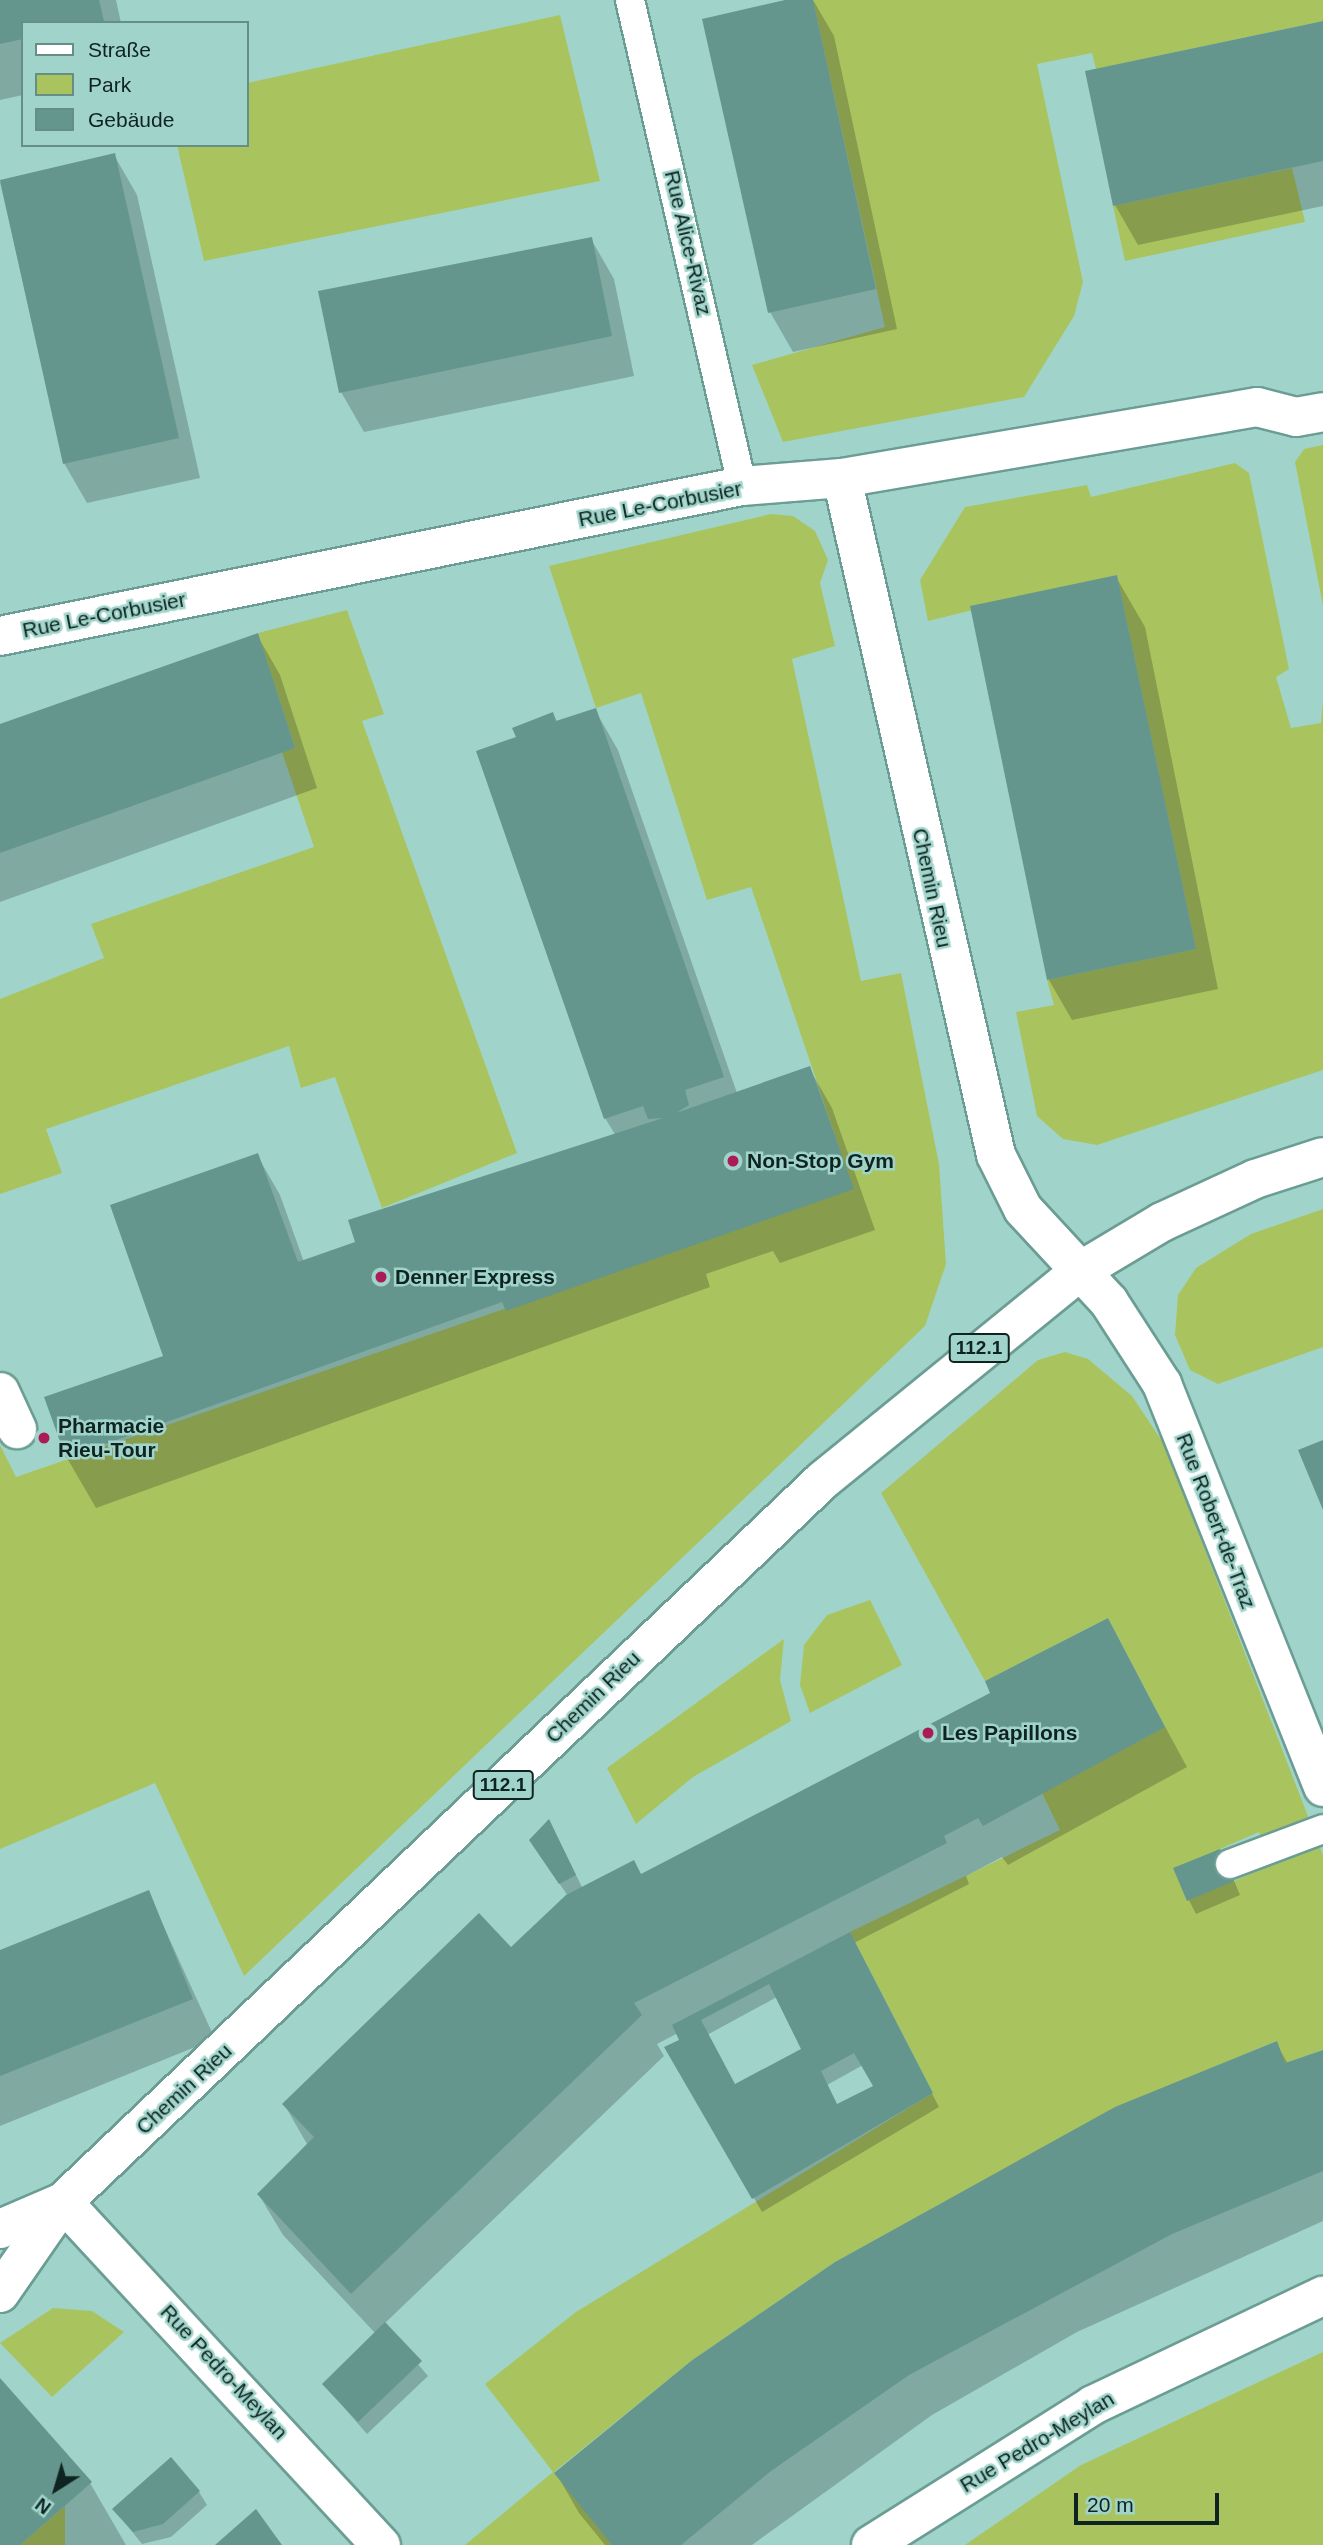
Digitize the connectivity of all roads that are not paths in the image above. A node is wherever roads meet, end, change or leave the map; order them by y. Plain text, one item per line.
1 (631, 0) edge
2 (1323, 412) edge
3 (842, 478) junction
4 (742, 486) junction
5 (0, 636) edge
6 (1323, 1157) edge
7 (1080, 1271) junction
8 (0, 1392) edge
9 (17, 1429) dead end
10 (1323, 1787) edge
11 (1323, 1829) edge
12 (1230, 1864) dead end
13 (63, 2202) junction
14 (0, 2229) edge
15 (0, 2293) edge
16 (1323, 2296) edge
17 (381, 2545) edge
18 (871, 2545) edge

1 - 4 lane, Rue Alice-Rivaz
2 - 3 street, Rue Le-Corbusier
3 - 4 street, Rue Le-Corbusier
3 - 7 street, Chemin Rieu
4 - 5 street, Rue Le-Corbusier
6 - 7 street, Chemin Rieu / 112.1
7 - 10 street, Rue Robert-de-Traz
7 - 13 street, Chemin Rieu / 112.1
8 - 9 street
11 - 12 lane
13 - 14 street, Chemin Rieu / 112.1
13 - 15 street, Chemin Rieu / 112.1
13 - 17 street, Rue Pedro-Meylan
16 - 18 street, Rue Pedro-Meylan

